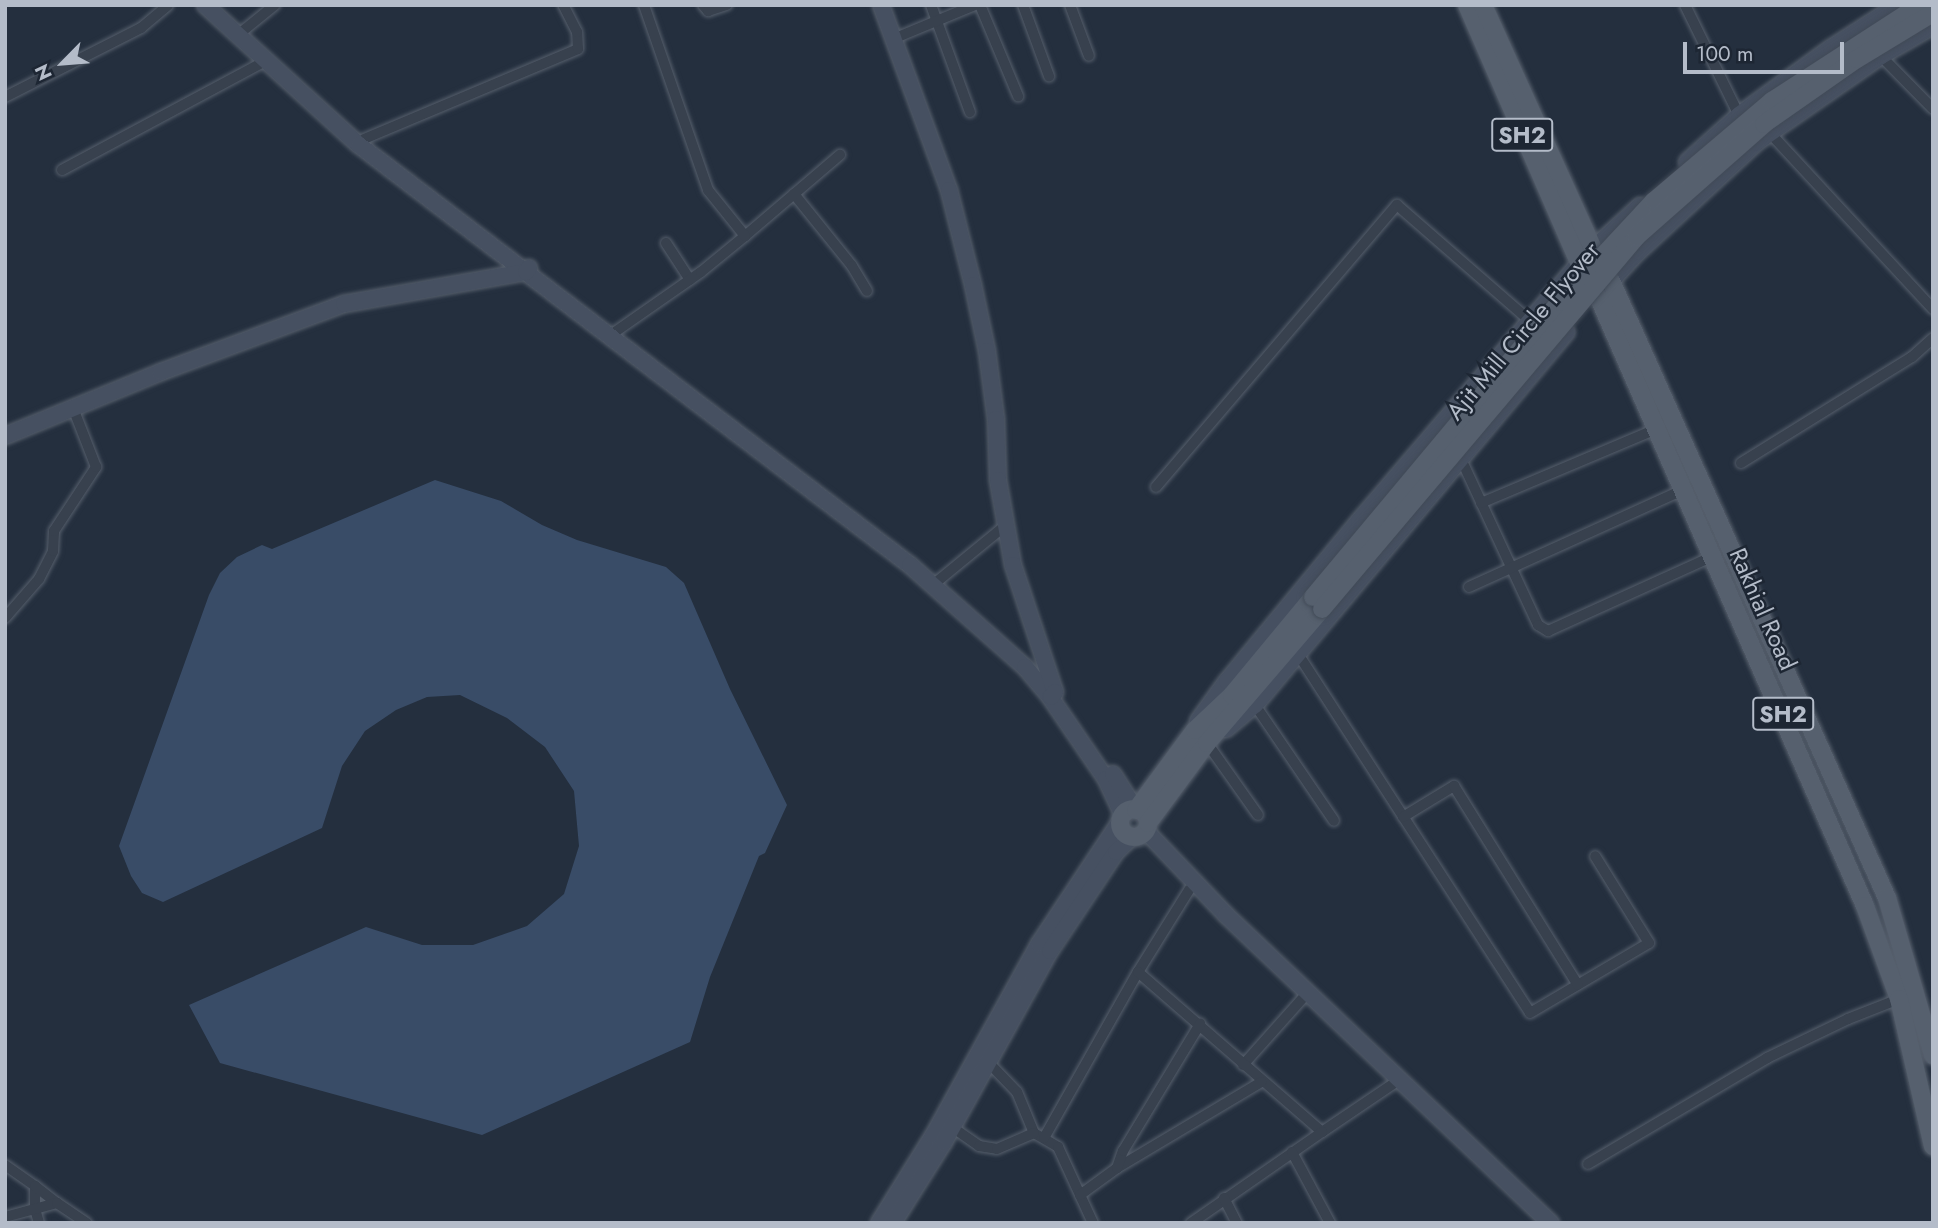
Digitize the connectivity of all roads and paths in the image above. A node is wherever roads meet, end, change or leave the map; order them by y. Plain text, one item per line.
1 (168, 5) edge
2 (205, 5) edge
3 (217, 5) edge
4 (275, 5) edge
5 (563, 5) edge
6 (644, 5) edge
7 (703, 5) edge
8 (727, 5) edge
9 (881, 5) edge
10 (931, 5) edge
11 (978, 5) edge
12 (1023, 5) edge
13 (1070, 5) edge
14 (1467, 5) edge
15 (1483, 5) edge
16 (1685, 5) edge
17 (1898, 5) edge
18 (1920, 5) edge
19 (1933, 13) edge
20 (936, 20) junction
21 (1933, 26) edge
22 (244, 30) junction
23 (893, 39) junction
24 (1089, 56) dead end
25 (1881, 56) junction
26 (265, 61) junction
27 (1049, 76) dead end
28 (1018, 96) dead end
29 (5, 97) edge
30 (1933, 109) edge
31 (970, 112) dead end
32 (1739, 115) junction
33 (1770, 133) junction
34 (364, 139) junction
35 (840, 155) dead end
36 (62, 170) dead end
37 (794, 194) junction
38 (744, 236) junction
39 (666, 243) dead end
40 (1593, 249) junction
41 (1579, 263) junction
42 (528, 269) junction
43 (690, 279) junction
44 (1611, 281) junction
45 (867, 291) dead end
46 (1598, 296) junction
47 (1933, 309) edge
48 (1528, 320) junction
49 (615, 332) junction
50 (1933, 338) edge
51 (73, 408) junction
52 (1656, 429) junction
53 (5, 436) edge
54 (1461, 459) junction
55 (1741, 463) dead end
56 (1156, 487) dead end
57 (1683, 491) junction
58 (1481, 503) junction
59 (1006, 524) junction
60 (1713, 556) junction
61 (1511, 567) junction
62 (939, 580) junction
63 (1469, 587) dead end
64 (1317, 603) junction
65 (5, 618) edge
66 (1298, 654) junction
67 (1053, 695) junction
68 (1255, 705) junction
69 (1201, 737) junction
70 (1258, 815) dead end
71 (1404, 817) junction
72 (1334, 821) dead end
73 (1135, 824) junction
74 (1595, 856) dead end
75 (1189, 890) junction
76 (1138, 972) junction
77 (1578, 985) junction
78 (1302, 999) junction
79 (1899, 999) junction
80 (1200, 1024) junction
81 (1933, 1055) edge
82 (988, 1062) junction
83 (1243, 1065) junction
84 (1261, 1082) junction
85 (1393, 1084) junction
86 (952, 1127) junction
87 (1322, 1132) junction
88 (1039, 1135) junction
89 (1933, 1146) edge
90 (1292, 1152) junction
91 (1588, 1164) dead end
92 (5, 1165) edge
93 (1117, 1168) junction
94 (35, 1186) junction
95 (1080, 1195) junction
96 (1224, 1198) junction
97 (57, 1203) junction
98 (35, 1209) junction
99 (5, 1216) edge
100 (39, 1223) edge
101 (87, 1223) edge
102 (879, 1223) edge
103 (893, 1223) edge
104 (1093, 1223) edge
105 (1191, 1223) edge
106 (1237, 1223) edge
107 (1330, 1223) edge
108 (1541, 1223) edge
109 (1551, 1223) edge

1 - 29 street
2 - 26 street
3 - 22 street
4 - 22 street
5 - 34 street
6 - 38 street
7 - 8 street
9 - 23 street
10 - 20 street
11 - 20 street
11 - 28 street
12 - 27 street
13 - 24 street
14 - 41 main road, SH2
15 - 40 main road, SH2
16 - 32 street
17 - 32 street
18 - 64 main road, Ajit Mill Circle Flyover, bridge
19 - 64 main road, Ajit Mill Circle Flyover, bridge
20 - 23 street
20 - 31 street
21 - 25 street
22 - 34 street
23 - 59 street
25 - 30 street
25 - 33 street
26 - 36 street
26 - 42 street
32 - 40 street
33 - 44 street
33 - 47 street
34 - 42 street
35 - 37 street
37 - 38 street
37 - 45 street
38 - 43 street
39 - 43 street
40 - 41 street
40 - 44 street
41 - 46 street
41 - 48 street
42 - 49 street
42 - 51 street
42 - 67 street
43 - 49 street
44 - 46 street
44 - 81 main road, Rakhial Road / SH2
46 - 52 main road, Rakhial Road / SH2
46 - 54 street
48 - 56 street
48 - 69 street
49 - 62 street
50 - 55 street
51 - 53 street
51 - 65 street
52 - 57 main road, Rakhial Road / SH2
52 - 58 street
54 - 58 street
54 - 66 street
57 - 60 main road, Rakhial Road / SH2
57 - 61 street
58 - 61 street
59 - 62 street
59 - 67 street
60 - 61 street
60 - 79 main road, Rakhial Road / SH2
61 - 63 street
62 - 67 street
64 - 69 main road, Ajit Mill Circle Flyover
66 - 68 street
66 - 71 street
67 - 73 street
68 - 69 street
68 - 72 street
69 - 70 street
69 - 73 main road, Ajit Mill Circle Flyover
71 - 77 street
71 - 77 street
73 - 75 street
73 - 82 street
73 - 102 street
73 - 109 street
74 - 77 street
75 - 76 street
75 - 78 street
76 - 80 street
76 - 88 street
78 - 83 street
78 - 85 street
79 - 89 main road, Rakhial Road / SH2
79 - 91 street
80 - 83 street
80 - 93 street
82 - 86 street
82 - 88 street
83 - 84 street
84 - 87 street
84 - 93 street
85 - 87 street
85 - 108 street
86 - 88 street
86 - 103 street
87 - 90 street
88 - 95 street
90 - 96 street
90 - 107 street
92 - 94 street
93 - 95 street
94 - 97 street
94 - 98 street
95 - 104 street
96 - 105 street
96 - 106 street
97 - 98 street
97 - 101 street
98 - 99 street
98 - 100 street

